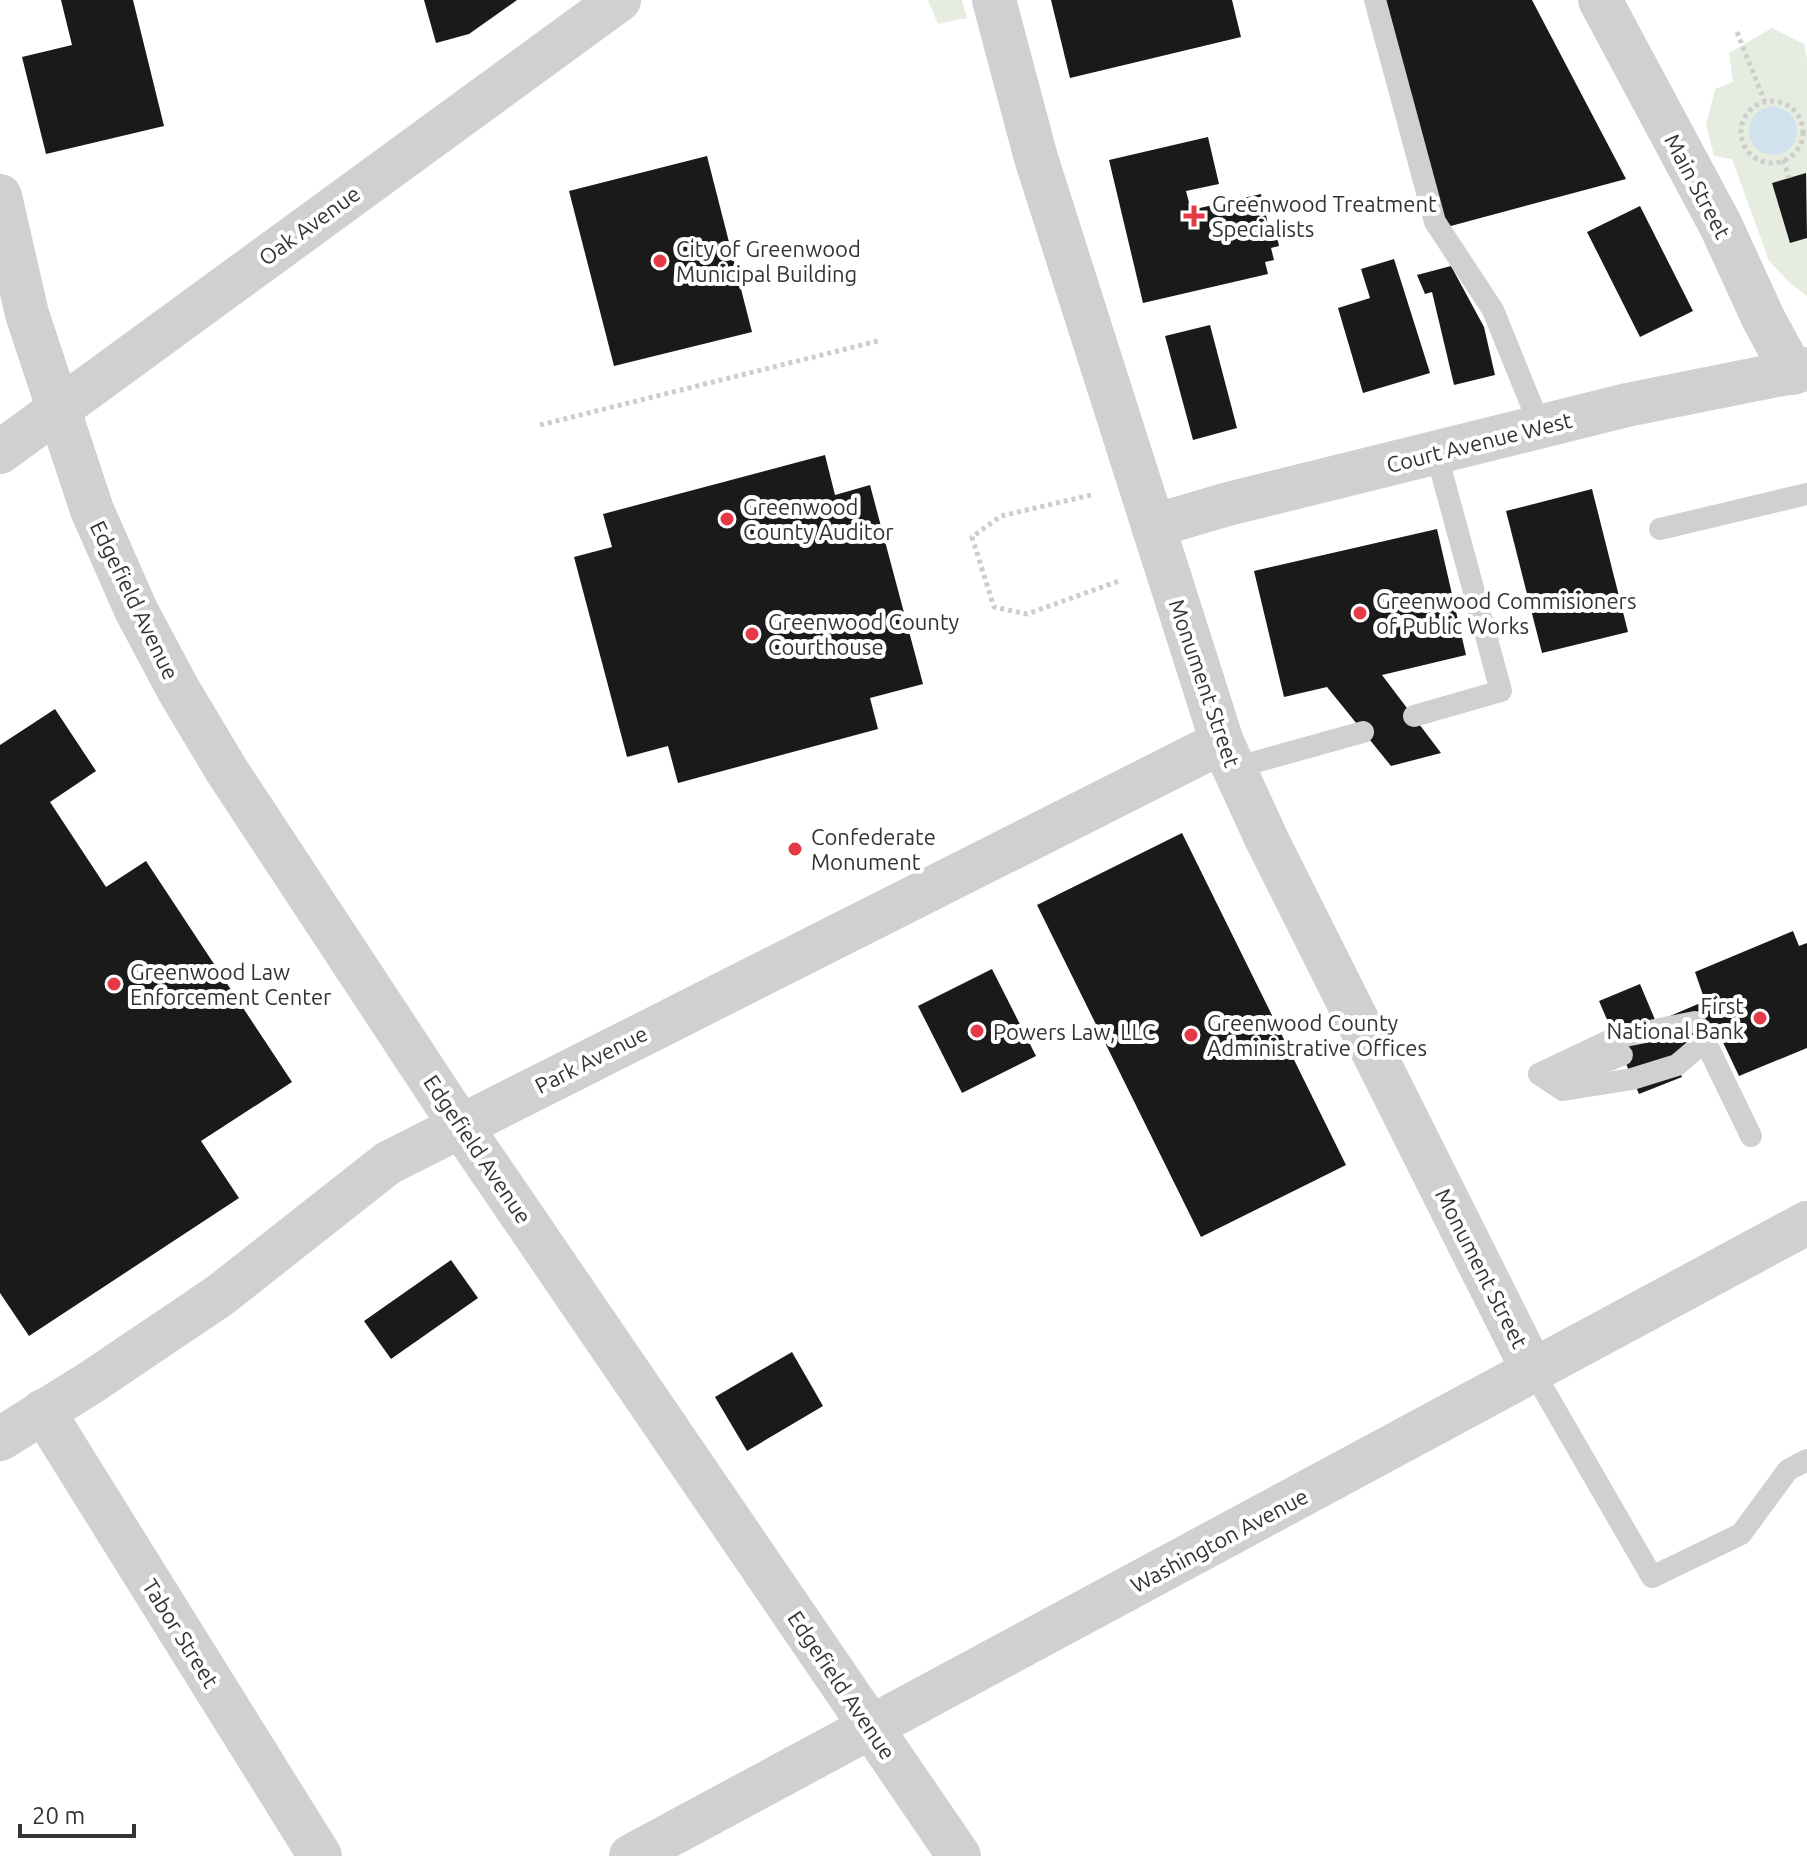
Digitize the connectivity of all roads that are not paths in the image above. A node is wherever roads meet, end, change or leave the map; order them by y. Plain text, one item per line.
1 (619, 0) edge
2 (994, 0) edge
3 (1375, 0) edge
4 (1600, 0) edge
5 (0, 196) edge
6 (1800, 371) edge
7 (58, 408) junction
8 (1540, 426) junction
9 (0, 452) edge
10 (1436, 452) junction
11 (1807, 494) edge
12 (1153, 526) junction
13 (1660, 529) dead end
14 (1414, 716) dead end
15 (1363, 732) dead end
16 (1228, 755) junction
17 (1695, 1022) dead end
18 (1622, 1055) dead end
19 (1539, 1074) junction
20 (460, 1125) junction
21 (1751, 1136) dead end
22 (1807, 1223) edge
23 (1533, 1371) junction
24 (43, 1411) junction
25 (0, 1439) edge
26 (1807, 1460) edge
27 (871, 1728) junction
28 (320, 1856) edge
29 (631, 1856) edge
30 (959, 1856) edge

1 - 7 street, Oak Avenue
2 - 12 street, Monument Street
3 - 8 lane
4 - 6 street, Main Street
5 - 7 street, Edgefield Avenue
6 - 8 street, Court Avenue West
7 - 9 street, Oak Avenue
7 - 20 street, Edgefield Avenue
8 - 10 street, Court Avenue West
10 - 12 street, Court Avenue West
10 - 14 lane
11 - 13 lane
12 - 16 street, Monument Street
15 - 16 lane
16 - 20 street, Park Avenue
16 - 23 street, Monument Street
17 - 19 lane
18 - 19 lane
19 - 21 lane
20 - 24 street, Park Avenue
20 - 27 street, Edgefield Avenue
22 - 23 street, Washington Avenue
23 - 26 lane
23 - 27 street, Washington Avenue
24 - 25 street, Park Avenue
24 - 28 street, Tabor Street
27 - 29 street, Washington Avenue
27 - 30 street, Edgefield Avenue

